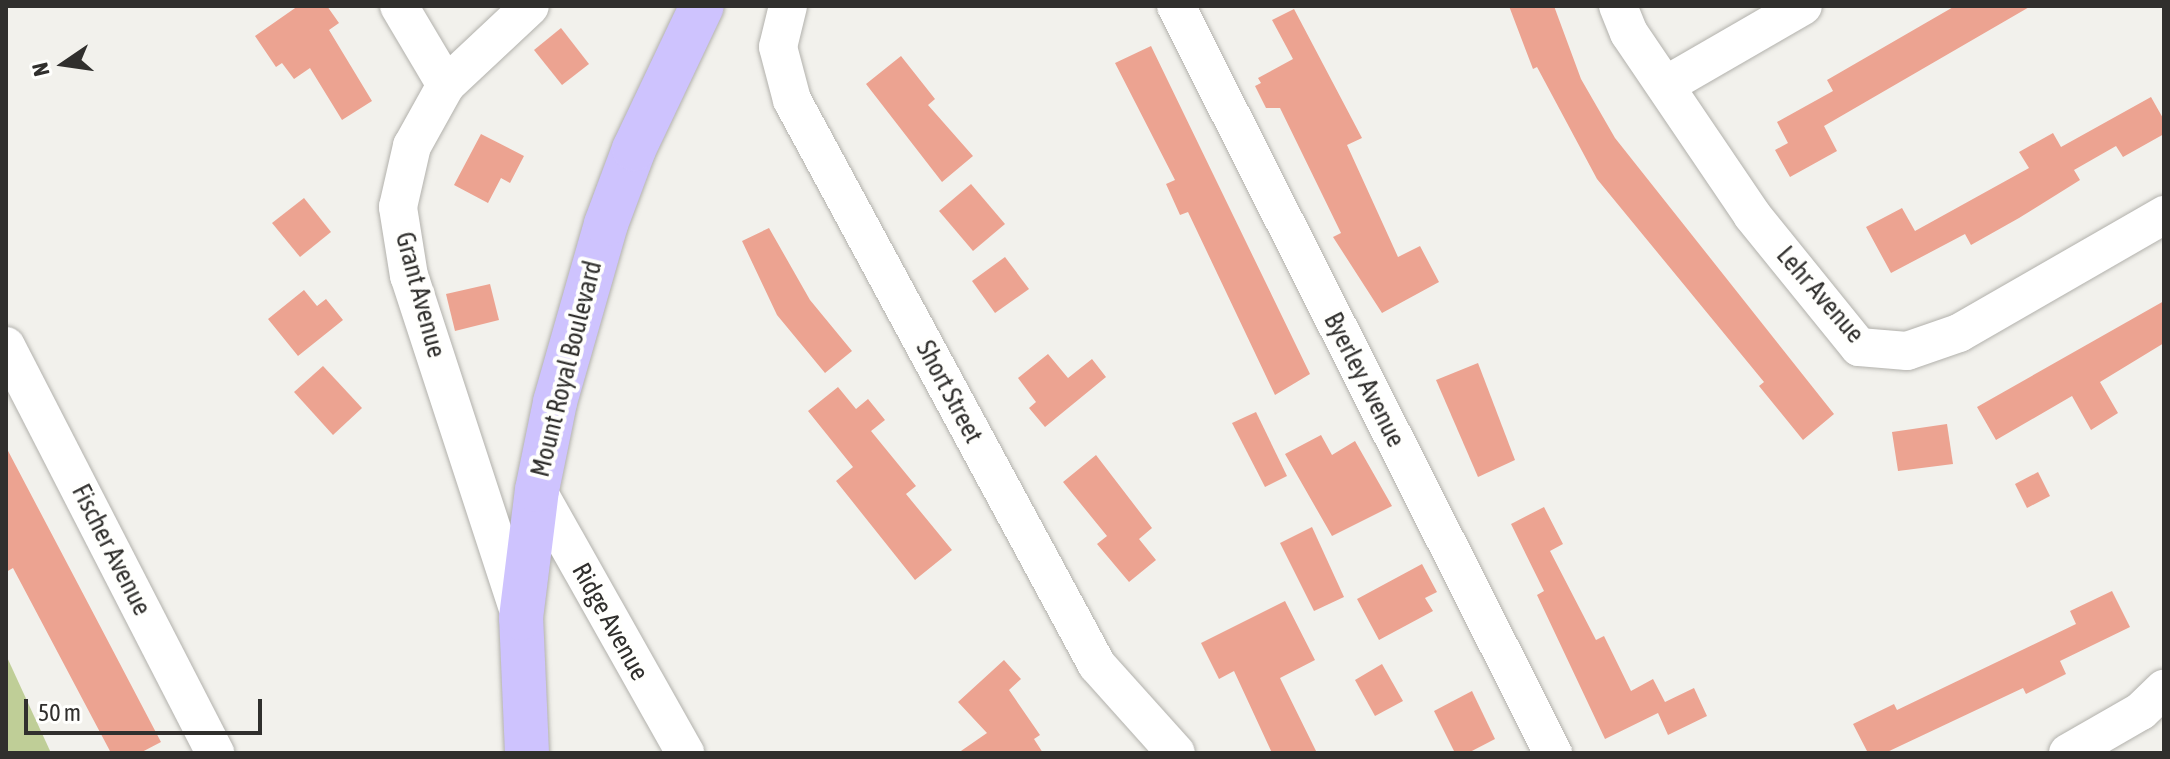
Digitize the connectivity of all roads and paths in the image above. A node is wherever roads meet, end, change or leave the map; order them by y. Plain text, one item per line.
1 (399, 6) edge
2 (530, 6) edge
3 (702, 6) edge
4 (788, 6) edge
5 (1176, 6) edge
6 (1618, 6) edge
7 (1803, 6) edge
8 (446, 85) junction
9 (1666, 85) junction
10 (2164, 215) edge
11 (6, 346) edge
12 (537, 490) junction
13 (521, 618) junction
14 (2164, 689) edge
15 (215, 753) edge
16 (527, 753) edge
17 (685, 753) edge
18 (1176, 753) edge
19 (1553, 753) edge
20 (2068, 753) edge

1 - 8 street
2 - 8 street, Grant Avenue
3 - 12 main road, Mount Royal Boulevard
4 - 18 street, Short Street
5 - 19 street, Byerley Avenue
6 - 9 street, Lehr Avenue
7 - 9 street
8 - 13 street, Grant Avenue
9 - 10 street, Lehr Avenue
11 - 15 street, Fischer Avenue
12 - 13 main road, Mount Royal Boulevard
12 - 17 street, Ridge Avenue
13 - 16 main road, Mount Royal Boulevard
14 - 20 street

